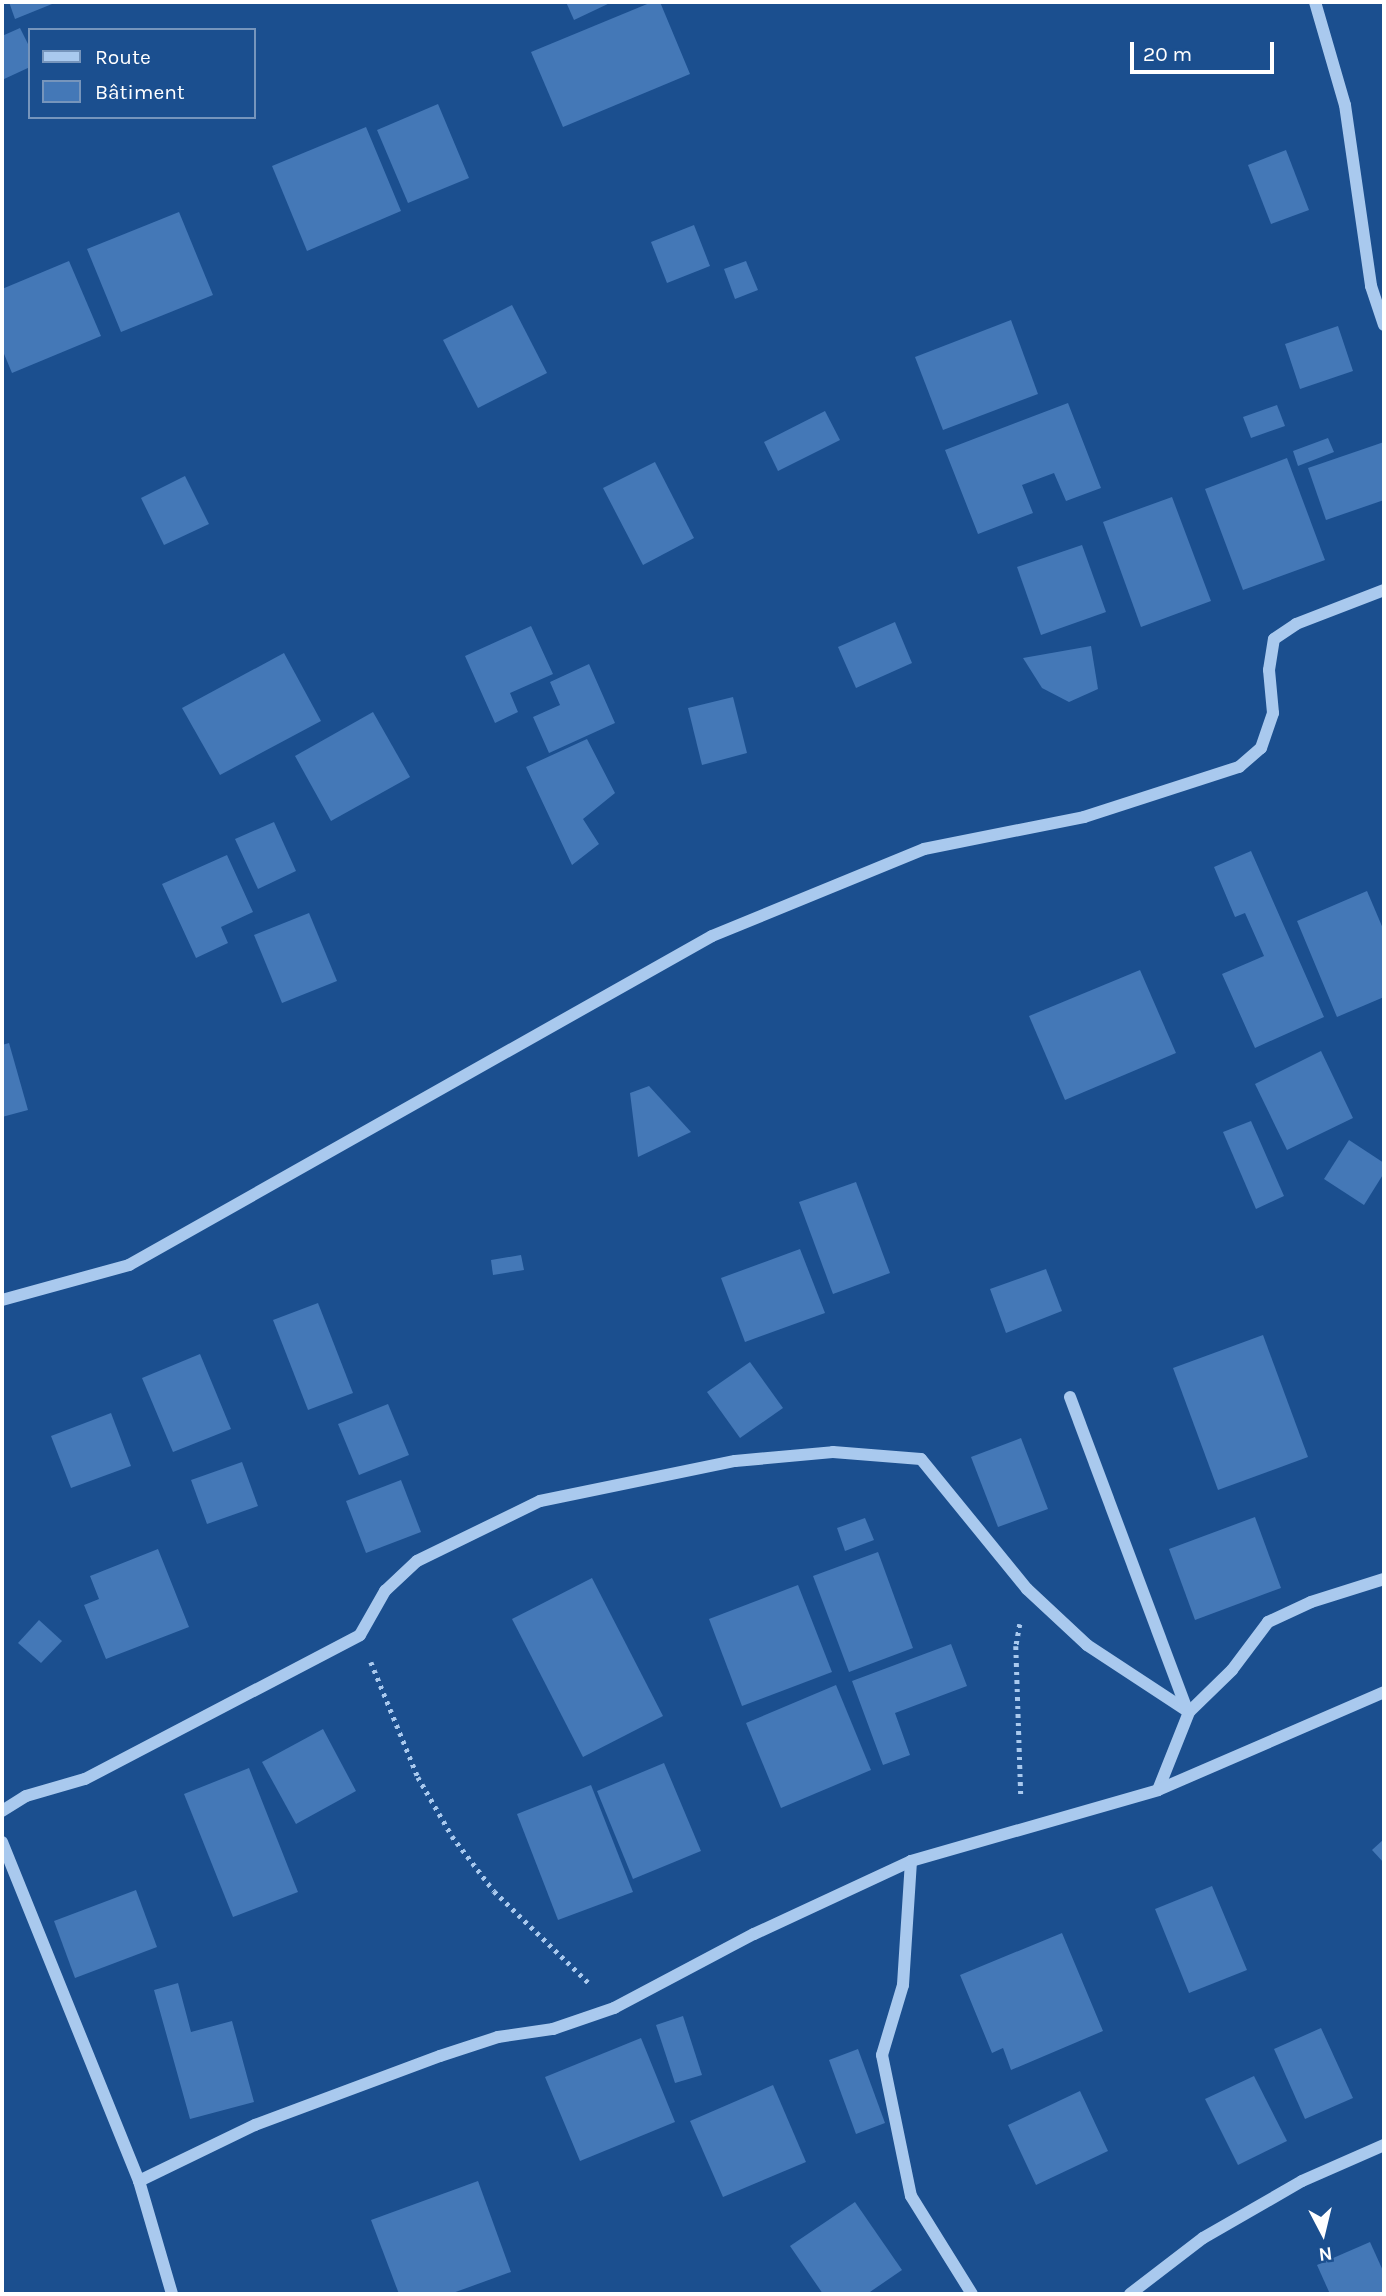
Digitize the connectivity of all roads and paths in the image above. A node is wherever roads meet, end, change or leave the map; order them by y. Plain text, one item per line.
1 (1315, 2) edge
2 (1384, 325) edge
3 (1384, 590) edge
4 (2, 1300) edge
5 (1070, 1396) dead end
6 (1384, 1579) edge
7 (1027, 1589) junction
8 (360, 1635) junction
9 (1384, 1692) edge
10 (1188, 1712) junction
11 (1158, 1790) junction
12 (2, 1811) edge
13 (1021, 1832) junction
14 (2, 1842) edge
15 (911, 1861) junction
16 (614, 2008) junction
17 (1384, 2145) edge
18 (139, 2181) junction
19 (172, 2294) edge
20 (972, 2294) edge
21 (1130, 2294) edge

1 - 2 street
3 - 4 street
5 - 10 street
6 - 10 street
7 - 8 street
7 - 10 street
7 - 13 path
8 - 12 street
8 - 16 path
9 - 11 street
10 - 11 street
11 - 13 street
13 - 15 street
14 - 18 street
15 - 16 street
15 - 20 street
16 - 18 street
17 - 21 street
18 - 19 street

